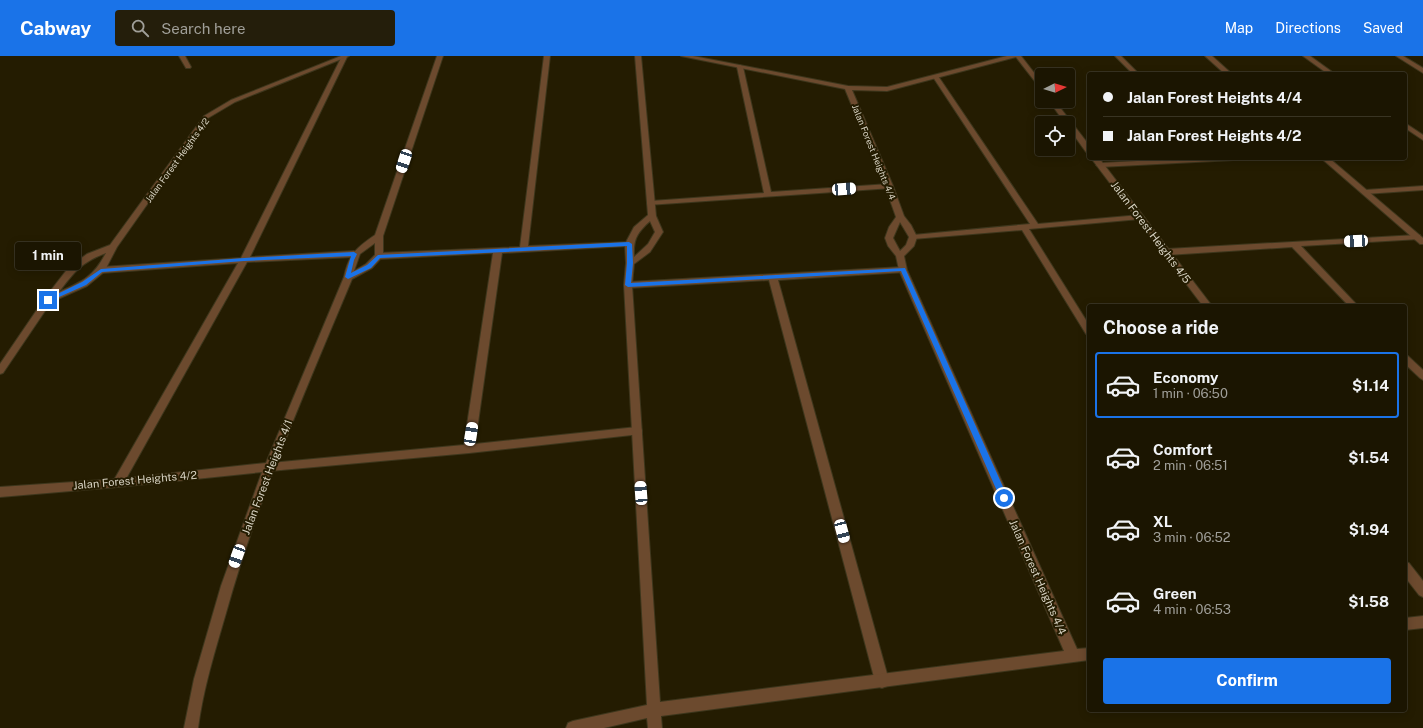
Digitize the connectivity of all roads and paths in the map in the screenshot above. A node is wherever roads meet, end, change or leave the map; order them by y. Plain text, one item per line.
1 (182, 56) edge
2 (345, 56) edge
3 (440, 56) edge
4 (547, 56) edge
5 (638, 56) edge
6 (684, 56) edge
7 (1014, 56) edge
8 (1018, 56) edge
9 (1118, 56) edge
10 (1208, 56) edge
11 (1306, 56) edge
12 (1399, 56) edge
13 (188, 67) dead end
14 (740, 67) junction
15 (1423, 71) edge
16 (1134, 72) edge
17 (1227, 72) edge
18 (1329, 72) edge
19 (936, 77) junction
20 (1035, 78) edge
21 (848, 88) junction
22 (1057, 108) edge
23 (1407, 126) edge
24 (1423, 138) edge
25 (1087, 147) edge
26 (1139, 160) edge
27 (1327, 160) edge
28 (1098, 161) edge
29 (889, 186) junction
30 (1423, 188) edge
31 (1364, 192) junction
32 (768, 194) junction
33 (651, 203) junction
34 (652, 216) junction
35 (900, 217) junction
36 (1140, 218) junction
37 (1036, 227) junction
38 (1024, 228) junction
39 (379, 236) junction
40 (912, 237) junction
41 (1420, 240) edge
42 (629, 244) junction
43 (1294, 244) junction
44 (113, 247) junction
45 (524, 249) junction
46 (498, 250) junction
47 (1167, 252) junction
48 (354, 254) junction
49 (378, 256) junction
50 (900, 256) junction
51 (244, 260) junction
52 (630, 263) junction
53 (101, 270) junction
54 (903, 270) junction
55 (348, 277) junction
56 (773, 277) junction
57 (628, 285) junction
58 (48, 300) junction
59 (1206, 304) edge
60 (1352, 304) edge
61 (1087, 329) edge
62 (1407, 360) edge
63 (0, 371) edge
64 (1423, 376) edge
65 (637, 431) junction
66 (469, 449) junction
67 (270, 467) junction
68 (118, 483) junction
69 (0, 492) edge
70 (1407, 570) edge
71 (1423, 591) edge
72 (1423, 622) edge
73 (1407, 624) edge
74 (1087, 654) edge
75 (1073, 656) junction
76 (882, 681) junction
77 (654, 710) junction
78 (191, 728) edge
79 (573, 728) edge
80 (655, 728) edge

1 - 13 street
2 - 44 street, Jalan Forest Heights 4/2
2 - 51 street
3 - 39 street
4 - 45 street
5 - 33 street
6 - 14 street
7 - 19 street
8 - 20 street
9 - 16 street
10 - 17 street
11 - 18 street
12 - 15 street
14 - 21 street
14 - 32 street
19 - 21 street
19 - 37 street
21 - 29 street, Jalan Forest Heights 4/4
22 - 25 street
23 - 24 street
26 - 28 street
27 - 31 street
28 - 36 street, Jalan Forest Heights 4/5
29 - 32 street
29 - 35 street, Jalan Forest Heights 4/4
30 - 31 street
31 - 41 street
32 - 33 street
33 - 34 street
34 - 42 street
34 - 52 street
35 - 40 street, Jalan Forest Heights 4/4
35 - 50 street, Jalan Forest Heights 4/4
36 - 37 street
36 - 47 street, Jalan Forest Heights 4/5
37 - 38 street
38 - 40 street
38 - 61 street
39 - 48 street
39 - 49 street
40 - 50 street
41 - 43 street
42 - 45 street
42 - 52 street
43 - 47 street
43 - 60 street
44 - 53 street, Jalan Forest Heights 4/2
44 - 58 street
45 - 46 street
46 - 49 street
46 - 66 street
47 - 59 street, Jalan Forest Heights 4/5
48 - 51 street
48 - 55 street, Jalan Forest Heights 4/1
49 - 55 street
50 - 54 street, Jalan Forest Heights 4/4
51 - 53 street
51 - 68 street
52 - 57 street
53 - 58 street, Jalan Forest Heights 4/2
54 - 56 street
54 - 75 street, Jalan Forest Heights 4/4
55 - 67 street, Jalan Forest Heights 4/1
56 - 57 street
56 - 76 street
57 - 65 street
58 - 63 street
62 - 64 street
65 - 66 street, Jalan Forest Heights 4/2
65 - 77 street
66 - 67 street, Jalan Forest Heights 4/2
67 - 68 street, Jalan Forest Heights 4/2
67 - 78 street, Jalan Forest Heights 4/1
68 - 69 street, Jalan Forest Heights 4/2
70 - 71 street
72 - 73 street
74 - 75 street
75 - 76 street
76 - 77 street
77 - 79 street
77 - 80 street

